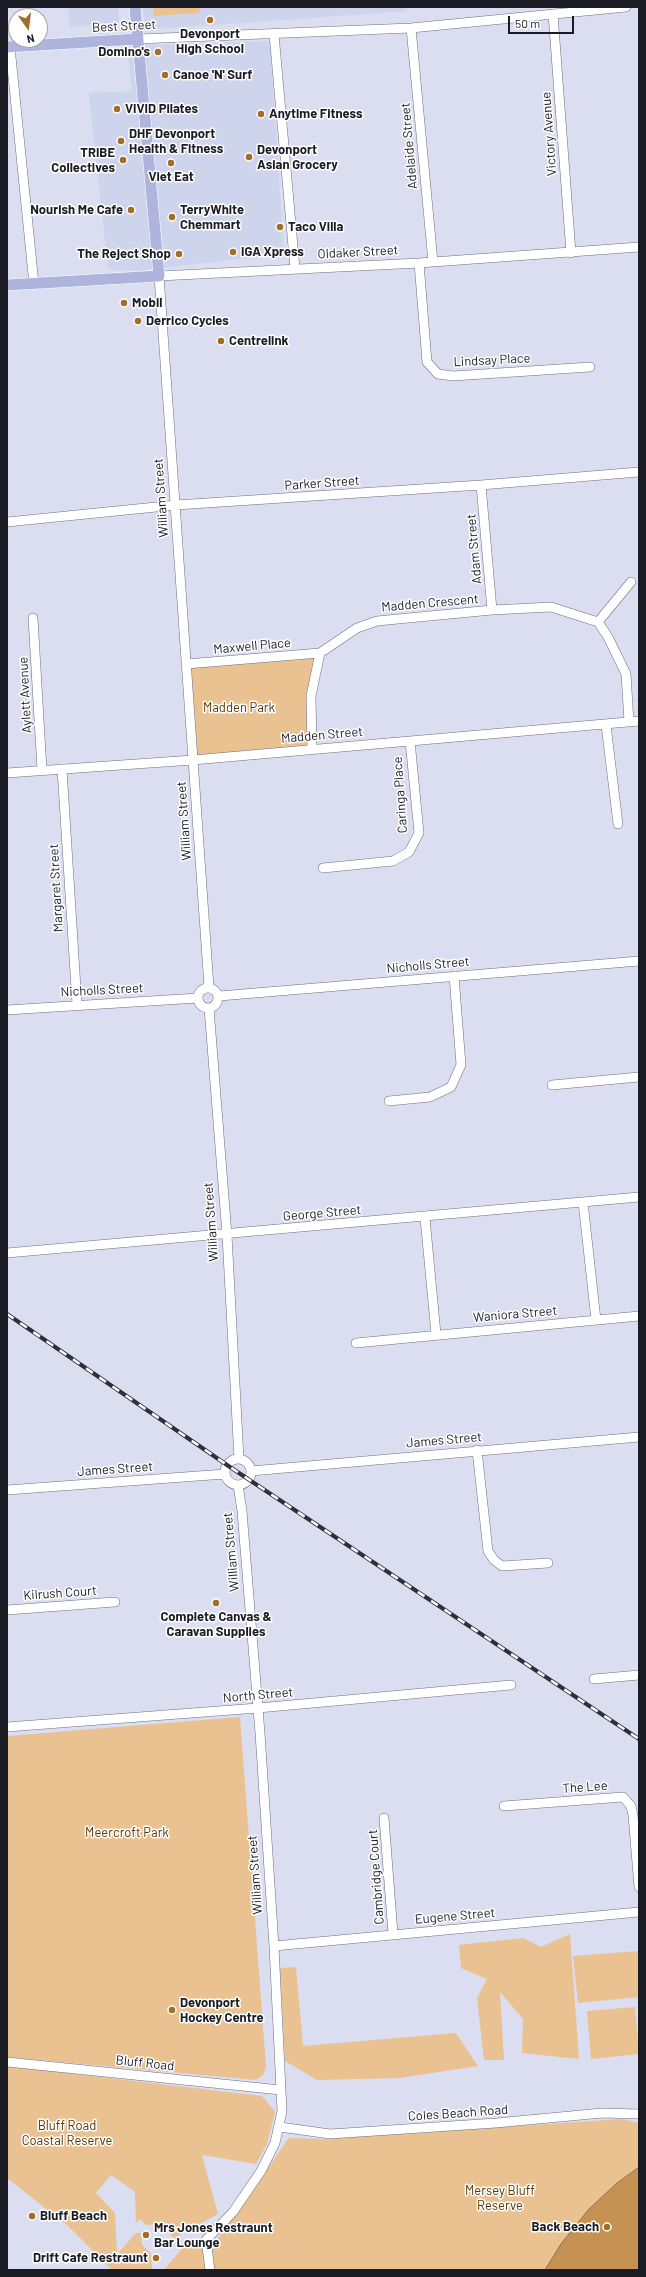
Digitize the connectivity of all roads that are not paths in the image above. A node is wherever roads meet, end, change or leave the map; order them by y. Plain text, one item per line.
1 (135, 7) edge
2 (626, 7) edge
3 (553, 14) junction
4 (411, 28) junction
5 (274, 34) junction
6 (138, 39) junction
7 (48, 45) edge
8 (8, 48) edge
9 (639, 247) edge
10 (571, 253) junction
11 (433, 262) junction
12 (420, 263) junction
13 (295, 269) junction
14 (159, 276) junction
15 (34, 284) junction
16 (7, 285) edge
17 (590, 367) dead end
18 (639, 472) edge
19 (481, 485) junction
20 (176, 505) junction
21 (7, 522) edge
22 (631, 582) dead end
23 (492, 610) junction
24 (33, 618) dead end
25 (598, 622) junction
26 (320, 653) junction
27 (186, 664) junction
28 (639, 721) edge
29 (629, 722) junction
30 (606, 725) junction
31 (410, 741) junction
32 (312, 748) junction
33 (194, 760) junction
34 (62, 769) junction
35 (42, 770) junction
36 (7, 773) edge
37 (618, 824) dead end
38 (323, 868) dead end
39 (639, 961) edge
40 (454, 976) junction
41 (209, 987) junction
42 (219, 996) junction
43 (198, 998) junction
44 (77, 1004) junction
45 (209, 1008) junction
46 (7, 1010) edge
47 (639, 1077) edge
48 (552, 1085) dead end
49 (389, 1101) dead end
50 (639, 1197) edge
51 (583, 1202) junction
52 (425, 1218) junction
53 (227, 1235) junction
54 (7, 1252) edge
55 (639, 1316) edge
56 (596, 1320) junction
57 (436, 1334) junction
58 (356, 1343) dead end
59 (639, 1437) edge
60 (477, 1450) junction
61 (239, 1459) junction
62 (251, 1471) junction
63 (225, 1474) junction
64 (238, 1485) junction
65 (7, 1490) edge
66 (548, 1563) dead end
67 (115, 1602) dead end
68 (7, 1610) edge
69 (639, 1675) edge
70 (594, 1679) dead end
71 (511, 1685) dead end
72 (258, 1708) junction
73 (7, 1727) edge
74 (504, 1806) dead end
75 (384, 1818) dead end
76 (639, 1887) edge
77 (639, 1912) edge
78 (393, 1934) junction
79 (274, 1946) junction
80 (7, 2062) edge
81 (281, 2090) junction
82 (639, 2114) edge
83 (280, 2127) junction
84 (210, 2270) edge

1 - 6 main road, William Street
2 - 3 street, Best Street
3 - 4 street, Best Street
3 - 10 street, Victory Avenue
4 - 5 street, Best Street
4 - 11 street, Adelaide Street
5 - 6 street, Best Street
5 - 13 street
6 - 7 main road, Best Street
6 - 14 main road, William Street
8 - 15 street
9 - 10 street, Oldaker Street
10 - 11 street, Oldaker Street
11 - 12 street, Oldaker Street
12 - 13 street, Oldaker Street
12 - 17 street, Lindsay Place
13 - 14 street, Oldaker Street
14 - 15 main road, Oldaker Street
14 - 20 street, William Street
15 - 16 main road, Oldaker Street
18 - 19 street, Parker Street
19 - 20 street, Parker Street
19 - 23 street, Adam Street
20 - 21 street, Parker Street
20 - 27 street, William Street
22 - 25 street
23 - 25 street, Madden Crescent
23 - 26 street, Madden Crescent
24 - 35 street, Aylett Avenue
25 - 29 street
26 - 27 street, Maxwell Place
26 - 32 street
27 - 33 street, William Street
28 - 29 street, Madden Street
29 - 30 street, Madden Street
30 - 31 street, Madden Street
30 - 37 street
31 - 32 street, Madden Street
31 - 38 street, Caringa Place
32 - 33 street, Madden Street
33 - 34 street, Madden Street
33 - 41 street, William Street
34 - 35 street, Madden Street
34 - 44 street, Margaret Street
35 - 36 street, Madden Street
39 - 40 street, Nicholls Street
40 - 42 street, Nicholls Street
40 - 49 street
41 - 42 street
41 - 43 street
42 - 45 street
43 - 44 street, Nicholls Street
43 - 45 street
44 - 46 street, Nicholls Street
45 - 53 street, William Street
47 - 48 street
50 - 51 street, George Street
51 - 52 street, George Street
51 - 56 street
52 - 53 street, George Street
52 - 57 street
53 - 54 street, George Street
53 - 61 street, William Street
55 - 56 street, Waniora Street
56 - 57 street, Waniora Street
57 - 58 street, Waniora Street
59 - 60 street, James Street
60 - 62 street, James Street
60 - 66 street
61 - 62 street
61 - 63 street
62 - 64 street
63 - 64 street
63 - 65 street, James Street
64 - 72 street, William Street
67 - 68 street, Kilrush Court
69 - 70 street
71 - 72 street, North Street
72 - 73 street, North Street
72 - 79 street, William Street
74 - 76 street, The Lee
75 - 78 street, Cambridge Court
77 - 78 street, Eugene Street
78 - 79 street, Eugene Street
79 - 81 street, William Street
80 - 81 street, Bluff Road
81 - 83 street, William Street
82 - 83 street, Coles Beach Road
83 - 84 street, William Street

